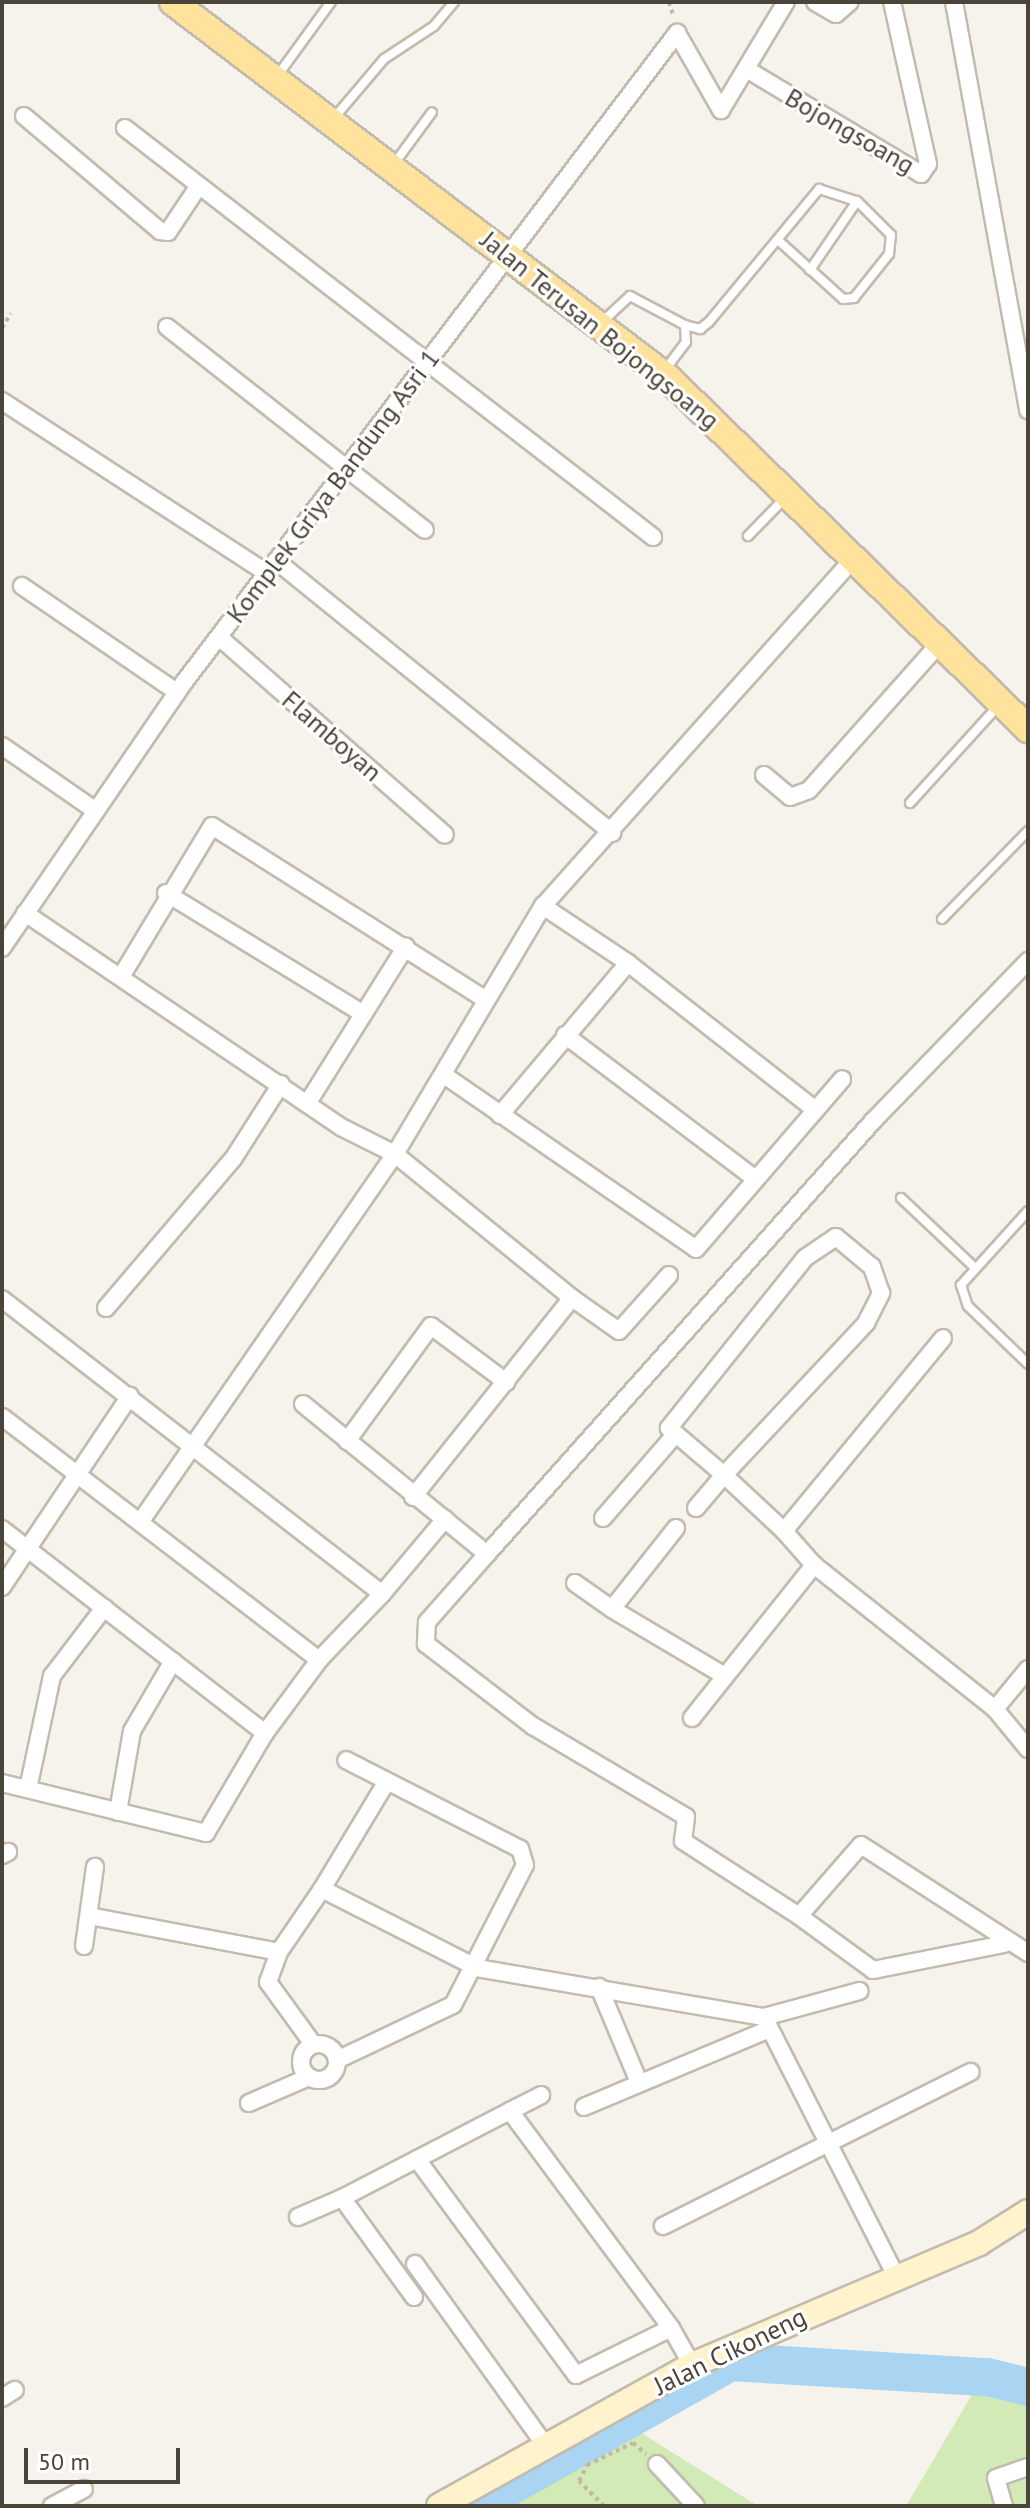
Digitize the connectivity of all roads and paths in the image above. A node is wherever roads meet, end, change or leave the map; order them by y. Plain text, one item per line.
1 (173, 2) edge
2 (331, 2) edge
3 (454, 2) edge
4 (786, 2) edge
5 (815, 2) edge
6 (850, 2) edge
7 (892, 2) edge
8 (954, 2) edge
9 (748, 70) junction
10 (275, 79) junction
11 (432, 112) dead end
12 (24, 116) dead end
13 (331, 122) junction
14 (125, 128) dead end
15 (391, 168) junction
16 (198, 187) junction
17 (857, 201) junction
18 (778, 240) junction
19 (507, 255) junction
20 (810, 270) junction
21 (11, 313) dead end
22 (685, 325) junction
23 (599, 326) junction
24 (167, 327) dead end
25 (2, 328) edge
26 (430, 359) junction
27 (662, 374) junction
28 (2, 401) edge
29 (1028, 410) edge
30 (349, 465) junction
31 (790, 493) junction
32 (425, 530) dead end
33 (748, 536) dead end
34 (653, 537) dead end
35 (855, 557) junction
36 (273, 568) junction
37 (22, 586) dead end
38 (219, 637) junction
39 (940, 643) junction
40 (177, 692) junction
41 (1001, 702) junction
42 (1028, 729) edge
43 (2, 746) edge
44 (764, 775) dead end
45 (910, 803) dead end
46 (96, 811) junction
47 (1028, 831) edge
48 (613, 833) junction
49 (445, 835) dead end
50 (166, 893) junction
51 (543, 906) junction
52 (25, 913) junction
53 (942, 919) dead end
54 (406, 946) junction
55 (2, 948) edge
56 (1028, 961) edge
57 (628, 963) junction
58 (122, 975) junction
59 (483, 998) junction
60 (362, 1013) junction
61 (565, 1035) junction
62 (444, 1075) junction
63 (842, 1079) dead end
64 (281, 1084) junction
65 (307, 1104) junction
66 (814, 1109) junction
67 (500, 1115) junction
68 (395, 1154) junction
69 (754, 1178) junction
70 (901, 1198) dead end
71 (1028, 1211) edge
72 (974, 1267) junction
73 (669, 1275) dead end
74 (572, 1298) junction
75 (2, 1299) edge
76 (106, 1308) dead end
77 (943, 1338) dead end
78 (1028, 1364) edge
79 (506, 1382) junction
80 (130, 1396) junction
81 (303, 1404) dead end
82 (2, 1417) edge
83 (675, 1435) junction
84 (347, 1441) junction
85 (194, 1444) junction
86 (75, 1472) junction
87 (724, 1475) junction
88 (413, 1497) junction
89 (696, 1508) dead end
90 (603, 1518) dead end
91 (445, 1519) junction
92 (140, 1522) junction
93 (676, 1528) dead end
94 (2, 1529) edge
95 (784, 1531) junction
96 (27, 1549) junction
97 (487, 1554) junction
98 (814, 1565) junction
99 (575, 1583) dead end
100 (2, 1587) edge
101 (382, 1594) junction
102 (104, 1608) junction
103 (612, 1609) junction
104 (319, 1660) junction
105 (173, 1661) junction
106 (1028, 1669) edge
107 (725, 1676) junction
108 (995, 1709) junction
109 (692, 1718) dead end
110 (265, 1733) junction
111 (1028, 1749) edge
112 (346, 1760) dead end
113 (2, 1783) edge
114 (386, 1783) junction
115 (28, 1789) junction
116 (118, 1812) junction
117 (95, 1867) dead end
118 (322, 1889) junction
119 (89, 1916) junction
120 (799, 1916) junction
121 (1004, 1944) junction
122 (84, 1946) dead end
123 (279, 1952) junction
124 (1028, 1953) edge
125 (477, 1968) junction
126 (599, 1987) junction
127 (860, 1991) dead end
128 (765, 2024) junction
129 (313, 2044) junction
130 (337, 2060) junction
131 (971, 2072) dead end
132 (309, 2077) junction
133 (639, 2082) junction
134 (541, 2095) dead end
135 (249, 2103) dead end
136 (584, 2107) dead end
137 (510, 2111) junction
138 (824, 2146) junction
139 (417, 2159) junction
140 (342, 2198) junction
141 (1028, 2212) edge
142 (298, 2217) dead end
143 (663, 2226) dead end
144 (415, 2264) dead end
145 (896, 2276) junction
146 (414, 2297) dead end
147 (671, 2328) junction
148 (692, 2365) junction
149 (545, 2445) junction
150 (657, 2464) joint
151 (1028, 2467) edge
152 (84, 2489) dead end
153 (52, 2506) edge
154 (439, 2506) edge
155 (604, 2506) edge
156 (696, 2506) edge
157 (1004, 2506) edge

1 - 10 main road, Jalan Terusan Bojongsoang
2 - 10 lane
3 - 13 lane
4 - 9 street
5 - 6 street
7 - 9 street, Bojongsoang
8 - 29 street
9 - 19 street, Komplek Griya Bandung Asri 1
10 - 13 main road, Jalan Terusan Bojongsoang
11 - 15 lane
12 - 16 street
13 - 15 main road, Jalan Terusan Bojongsoang
14 - 16 street
15 - 19 main road, Jalan Terusan Bojongsoang
16 - 26 street
17 - 18 lane
17 - 20 lane
17 - 20 lane
18 - 20 lane
18 - 22 lane
19 - 23 main road, Jalan Terusan Bojongsoang
19 - 26 street, Komplek Griya Bandung Asri 1
21 - 25 path
22 - 23 lane
22 - 27 lane
23 - 27 main road, Jalan Terusan Bojongsoang
24 - 30 street
26 - 30 street, Komplek Griya Bandung Asri 1
26 - 34 street
27 - 31 main road, Jalan Terusan Bojongsoang
28 - 36 street
30 - 32 street
30 - 36 street, Komplek Griya Bandung Asri 1
31 - 33 lane
31 - 35 main road, Jalan Terusan Bojongsoang
35 - 39 main road, Jalan Terusan Bojongsoang
35 - 48 street
36 - 38 street, Komplek Griya Bandung Asri 1
36 - 48 street
37 - 40 street
38 - 40 street, Komplek Griya Bandung Asri 1
38 - 49 street, Flamboyan
39 - 41 main road, Jalan Terusan Bojongsoang
39 - 44 street
40 - 46 street, Komplek Griya Bandung Asri 1
41 - 42 main road, Jalan Terusan Bojongsoang
41 - 45 lane
43 - 46 street
46 - 52 street, Komplek Griya Bandung Asri 1
47 - 53 lane
48 - 51 street
50 - 54 street
50 - 58 street
50 - 60 street
51 - 57 street
51 - 59 street
52 - 55 street, Komplek Griya Bandung Asri 1
52 - 58 street
54 - 59 street
54 - 60 street
56 - 97 street
57 - 61 street
57 - 66 street
58 - 64 street
59 - 62 street
60 - 65 street
61 - 67 street
61 - 69 street
62 - 67 street
62 - 68 street
63 - 66 street
64 - 65 street
64 - 76 street
65 - 68 street
66 - 69 street
67 - 69 street
68 - 74 street
68 - 85 street
70 - 72 lane
71 - 72 lane
72 - 78 lane
73 - 74 street
74 - 79 street
75 - 80 street
77 - 95 street
79 - 84 street
79 - 88 street
80 - 85 street
80 - 86 street
81 - 84 street
82 - 86 street
83 - 87 street
83 - 87 street
83 - 90 street
84 - 88 street
85 - 92 street
85 - 101 street
86 - 92 street
86 - 96 street
87 - 89 street
87 - 95 street
88 - 91 street
91 - 97 street
91 - 101 street
92 - 104 street
93 - 103 street
94 - 96 street
95 - 98 street
96 - 100 street
96 - 102 street
97 - 120 street
98 - 107 street
98 - 108 street
99 - 103 street
101 - 104 street
102 - 105 street
102 - 115 street
103 - 107 street
104 - 110 street
105 - 110 street
105 - 116 street
106 - 108 street
107 - 109 street
108 - 111 street
110 - 116 street
112 - 114 street
113 - 115 street
114 - 118 street
114 - 125 street
115 - 116 street
117 - 119 street
118 - 123 street
118 - 125 street
119 - 122 street
119 - 123 street
120 - 121 street
120 - 121 street
121 - 124 street
123 - 129 street
125 - 126 street
125 - 130 street
126 - 128 street
126 - 133 street
127 - 128 street
128 - 133 street
128 - 138 street
129 - 130 street
129 - 132 street
130 - 132 street
131 - 138 street
132 - 135 street
133 - 136 street
134 - 137 street
137 - 139 street
137 - 147 street
138 - 143 street
138 - 145 street
139 - 140 street
139 - 147 street
140 - 142 street
140 - 146 street
141 - 145 street, Jalan Cikoneng
144 - 149 street
145 - 148 street, Jalan Cikoneng
147 - 148 street
148 - 149 street, Jalan Cikoneng
149 - 154 street, Jalan Cikoneng
150 - 155 path
150 - 156 street
151 - 157 street
152 - 153 street

